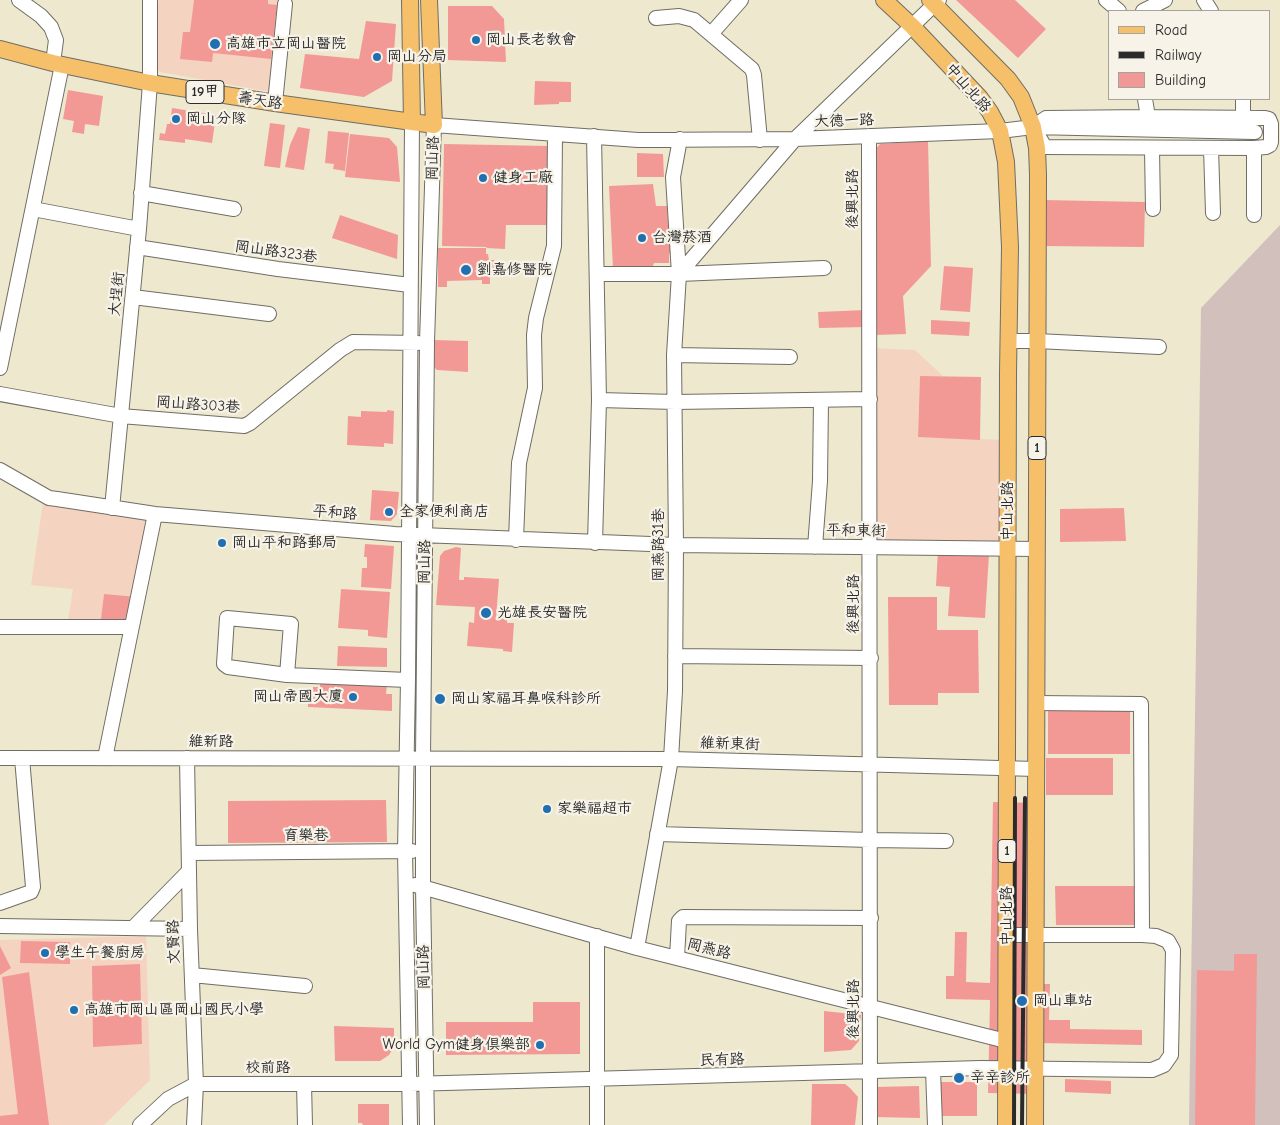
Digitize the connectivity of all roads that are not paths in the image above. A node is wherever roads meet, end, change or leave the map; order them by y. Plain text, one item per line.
1 (19, 0) edge
2 (150, 0) edge
3 (410, 0) edge
4 (429, 0) edge
5 (740, 0) edge
6 (884, 0) edge
7 (1106, 0) edge
8 (1165, 0) edge
9 (935, 2) edge
10 (285, 4) dead end
11 (1118, 10) edge
12 (1145, 10) edge
13 (656, 18) dead end
14 (912, 26) junction
15 (712, 34) junction
16 (0, 49) edge
17 (57, 64) junction
18 (150, 83) junction
19 (1145, 100) edge
20 (1243, 100) edge
21 (275, 103) junction
22 (1148, 117) junction
23 (1243, 117) junction
24 (412, 122) junction
25 (434, 125) junction
26 (1033, 127) junction
27 (1000, 131) junction
28 (1255, 132) dead end
29 (555, 135) junction
30 (594, 136) junction
31 (869, 136) junction
32 (795, 139) junction
33 (680, 140) junction
34 (760, 140) junction
35 (1211, 148) junction
36 (1254, 148) junction
37 (1152, 149) junction
38 (142, 193) junction
39 (33, 209) junction
40 (234, 209) dead end
41 (1153, 209) dead end
42 (1213, 213) dead end
43 (1254, 215) dead end
44 (139, 229) junction
45 (137, 247) junction
46 (824, 268) dead end
47 (597, 274) junction
48 (679, 274) junction
49 (410, 286) junction
50 (133, 297) junction
51 (269, 314) dead end
52 (1009, 341) junction
53 (1037, 341) junction
54 (427, 342) junction
55 (409, 343) junction
56 (1159, 347) dead end
57 (674, 355) junction
58 (790, 357) dead end
59 (0, 368) edge
60 (0, 394) edge
61 (870, 399) junction
62 (599, 400) junction
63 (822, 400) junction
64 (675, 402) junction
65 (121, 416) junction
66 (0, 470) edge
67 (112, 508) junction
68 (155, 514) junction
69 (409, 535) junction
70 (426, 536) junction
71 (516, 540) junction
72 (596, 543) junction
73 (676, 545) junction
74 (815, 547) junction
75 (870, 547) junction
76 (1008, 548) junction
77 (1036, 549) junction
78 (0, 627) edge
79 (132, 627) junction
80 (675, 656) junction
81 (871, 658) junction
82 (287, 675) junction
83 (408, 680) junction
84 (1036, 703) junction
85 (0, 758) edge
86 (22, 758) junction
87 (105, 758) junction
88 (187, 758) junction
89 (406, 758) junction
90 (423, 758) junction
91 (671, 759) junction
92 (870, 764) junction
93 (1007, 768) junction
94 (1036, 769) junction
95 (657, 834) junction
96 (870, 840) junction
97 (946, 841) dead end
98 (423, 851) junction
99 (405, 852) junction
100 (189, 853) junction
101 (189, 871) junction
102 (405, 882) junction
103 (423, 887) junction
104 (0, 903) edge
105 (871, 918) junction
106 (0, 926) edge
107 (133, 928) junction
108 (190, 928) junction
109 (1007, 935) junction
110 (1036, 935) junction
111 (1142, 935) junction
112 (597, 936) junction
113 (637, 948) junction
114 (677, 958) junction
115 (192, 975) junction
116 (305, 986) dead end
117 (870, 1006) junction
118 (1006, 1041) junction
119 (1006, 1069) junction
120 (1036, 1069) junction
121 (933, 1070) junction
122 (870, 1071) junction
123 (596, 1080) junction
124 (426, 1083) junction
125 (196, 1084) junction
126 (304, 1084) junction
127 (410, 1084) junction
128 (140, 1125) edge
129 (194, 1125) edge
130 (305, 1125) edge
131 (410, 1125) edge
132 (427, 1125) edge
133 (597, 1125) edge
134 (870, 1125) edge
135 (935, 1125) edge
136 (1006, 1125) edge
137 (1035, 1125) edge

1 - 17 street
2 - 18 street, 大埕街
3 - 24 main road, 岡山路
4 - 25 main road, 岡山路
5 - 15 street
6 - 14 main road, 中山北路 / 1
7 - 11 street
8 - 12 street
9 - 14 street
9 - 26 main road, 中山北路 / 1
10 - 21 street
13 - 15 street
14 - 27 main road, 中山北路 / 1
14 - 32 street
15 - 34 street
16 - 17 main road, 壽天路 / 19甲
17 - 18 main road, 壽天路 / 19甲
17 - 39 street
18 - 21 main road, 壽天路 / 19甲
18 - 38 street, 大埕街
19 - 22 street
20 - 23 street
21 - 24 main road, 壽天路 / 19甲
22 - 23 street
22 - 26 street
23 - 36 street
24 - 25 main road, 壽天路 / 19甲
24 - 49 street, 岡山路
25 - 29 street, 大德一路
25 - 54 street, 岡山路
26 - 27 street, 大德一路
26 - 28 street, 大德一路
26 - 37 street
26 - 53 main road, 中山北路 / 1
27 - 31 street, 大德一路
27 - 52 main road, 中山北路 / 1
29 - 30 street, 大德一路
29 - 71 street
30 - 33 street, 大德一路
30 - 47 street
31 - 32 street, 大德一路
31 - 61 street, 後興北路
32 - 34 street, 大德一路
32 - 48 street
33 - 34 street, 大德一路
33 - 48 street, 岡燕路31巷
35 - 36 street
35 - 37 street
35 - 42 street
36 - 43 street
37 - 41 street
38 - 40 street
38 - 44 street, 大埕街
39 - 44 street
39 - 59 street
44 - 45 street, 大埕街
45 - 49 street, 岡山路323巷
45 - 50 street, 大埕街
46 - 48 street
47 - 48 street
47 - 62 street
48 - 57 street, 岡燕路31巷
49 - 55 street, 岡山路
50 - 51 street
50 - 65 street, 大埕街
52 - 53 street
52 - 76 main road, 中山北路 / 1
53 - 56 street
53 - 77 main road, 中山北路 / 1
54 - 55 street, 岡山路303巷
54 - 70 street, 岡山路
55 - 65 street, 岡山路303巷
55 - 69 street, 岡山路
57 - 58 street
57 - 64 street, 岡燕路31巷
60 - 65 street, 岡山路303巷
61 - 63 street
61 - 75 street, 後興北路
62 - 64 street
62 - 72 street
63 - 64 street
63 - 74 street
64 - 73 street, 岡燕路31巷
65 - 67 street, 大埕街
66 - 67 street, 平和路
67 - 68 street, 平和路
68 - 69 street, 平和路
68 - 79 street
69 - 70 street, 平和路
69 - 83 street, 岡山路
70 - 71 street, 平和路
70 - 90 street, 岡山路
71 - 72 street, 平和路
72 - 73 street, 平和路
73 - 74 street, 平和東街
73 - 80 street, 岡燕路31巷
74 - 75 street, 平和東街
75 - 76 street, 平和東街
75 - 81 street, 後興北路
76 - 77 street, 平和東街
76 - 93 main road, 中山北路 / 1
77 - 84 main road, 中山北路 / 1
78 - 79 street
79 - 87 street
80 - 81 street
80 - 91 street, 岡燕路31巷
81 - 92 street, 後興北路
82 - 82 street
82 - 83 street
83 - 89 street, 岡山路
84 - 94 main road, 中山北路 / 1
84 - 111 street
85 - 86 street, 維新路
86 - 87 street, 維新路
86 - 104 street
87 - 88 street, 維新路
88 - 89 street, 維新路
88 - 100 street, 文賢路
89 - 90 street, 維新路
89 - 99 street, 岡山路
90 - 91 street, 維新東街
90 - 98 street, 岡山路
91 - 92 street, 維新東街
91 - 95 street, 岡燕路31巷
92 - 93 street, 維新東街
92 - 96 street, 後興北路
93 - 94 street, 維新東街
93 - 109 main road, 中山北路 / 1
94 - 110 main road, 中山北路 / 1
95 - 96 street
95 - 113 street, 岡燕路31巷
96 - 97 street
96 - 105 street, 後興北路
98 - 99 street, 育樂巷
98 - 103 street, 岡山路
99 - 100 street, 育樂巷
99 - 102 street, 岡山路
100 - 101 street, 文賢路
101 - 107 street
101 - 108 street, 文賢路
102 - 103 street, 岡燕路
102 - 127 street, 岡山路
103 - 112 street, 岡燕路
103 - 124 street, 岡山路
105 - 114 street
105 - 117 street, 後興北路
106 - 107 street
107 - 108 street
108 - 115 street, 文賢路
109 - 110 street, 民有路
109 - 118 main road, 中山北路 / 1
110 - 111 street, 民有路
110 - 120 main road, 中山北路 / 1
111 - 120 street, 民有路
112 - 113 street, 岡燕路
112 - 123 street
113 - 114 street, 岡燕路
114 - 117 street, 岡燕路
115 - 116 street
115 - 125 street, 文賢路
117 - 118 street, 岡燕路
117 - 122 street, 後興北路
118 - 119 main road, 中山北路 / 1
119 - 120 street, 民有路
119 - 121 street, 民有路
119 - 136 main road, 1
120 - 137 main road, 1
121 - 122 street, 民有路
121 - 135 street
122 - 123 street, 民有路
122 - 134 street, 後興北路
123 - 124 street, 民有路
123 - 133 street
124 - 127 street, 民有路
124 - 132 street, 岡山路
125 - 126 street, 校前路
125 - 128 street, 校前路
125 - 129 street, 文賢路
126 - 127 street, 校前路
126 - 130 street
127 - 131 street, 岡山路

